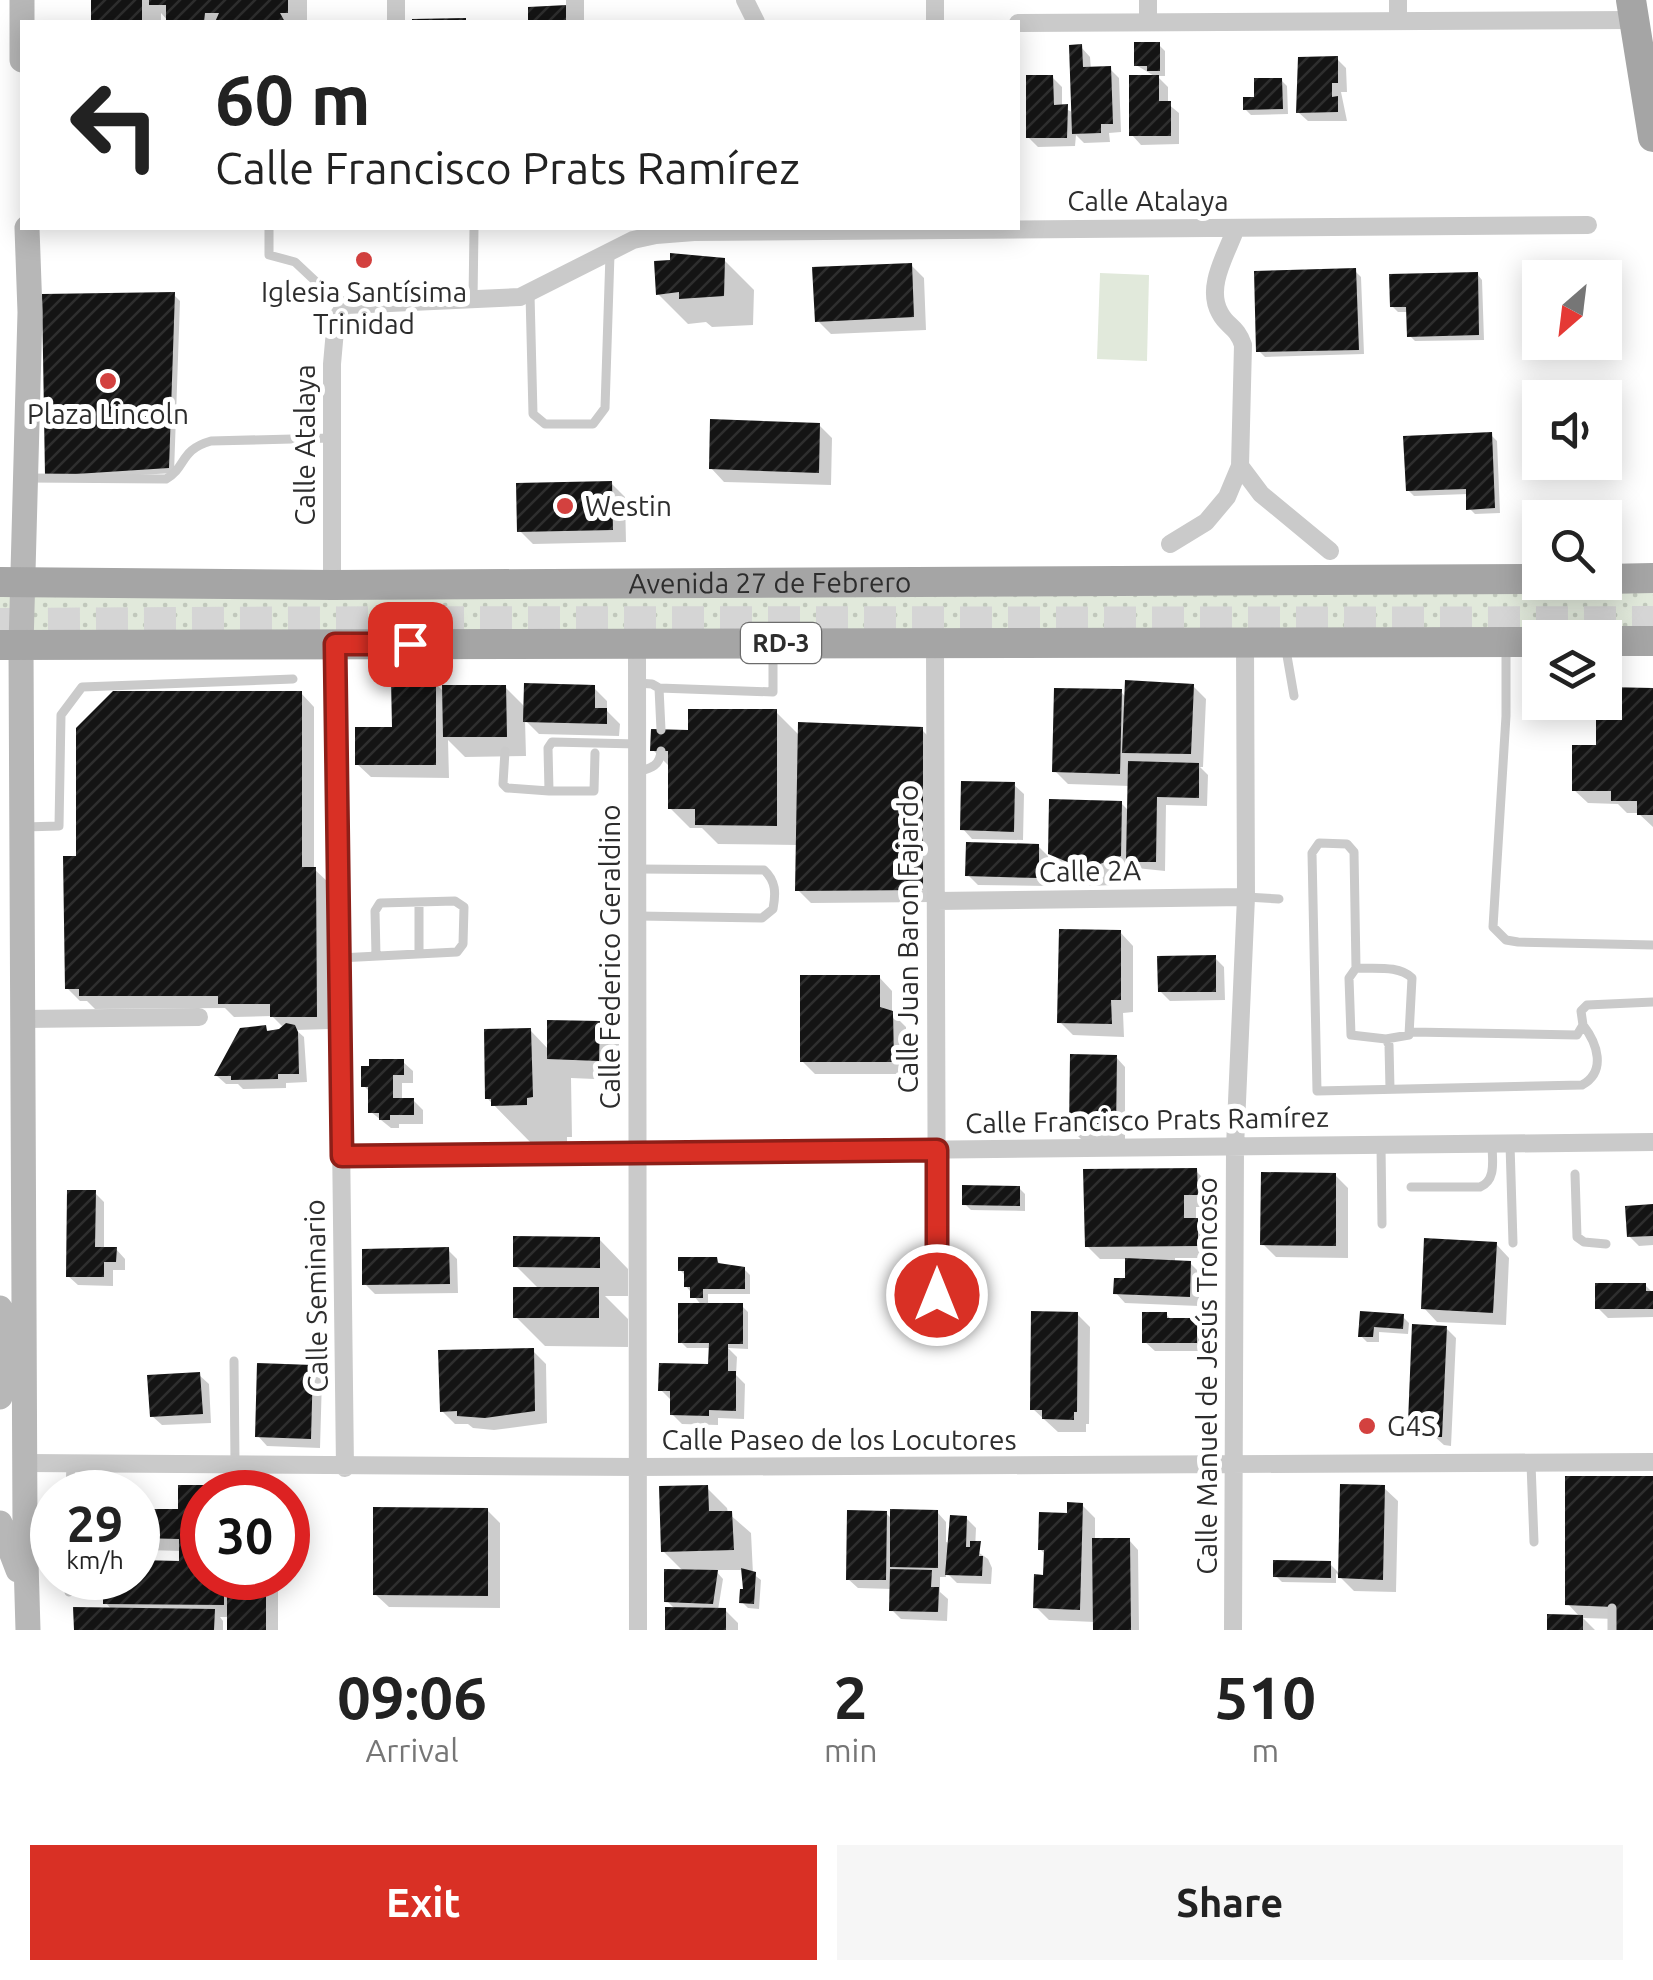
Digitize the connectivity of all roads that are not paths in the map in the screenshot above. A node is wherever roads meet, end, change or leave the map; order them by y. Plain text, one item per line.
1 (1148, 0) edge
2 (1398, 0) edge
3 (1632, 10) edge
4 (1398, 20) junction
5 (1148, 22) junction
6 (1020, 23) edge
7 (1653, 137) edge
8 (1588, 224) dead end
9 (1236, 228) junction
10 (28, 230) edge
11 (269, 230) edge
12 (474, 230) edge
13 (965, 230) edge
14 (1020, 230) edge
15 (610, 251) junction
16 (530, 292) junction
17 (473, 300) junction
18 (344, 307) junction
19 (332, 438) junction
20 (1240, 466) junction
21 (25, 478) junction
22 (1170, 544) dead end
23 (1330, 551) dead end
24 (1653, 567) edge
25 (1622, 575) edge
26 (1622, 578) edge
27 (1653, 578) edge
28 (1522, 580) edge
29 (11, 582) edge
30 (332, 585) junction
31 (1652, 641) edge
32 (1246, 642) junction
33 (1284, 642) junction
34 (1506, 642) junction
35 (1522, 642) edge
36 (1622, 642) edge
37 (773, 643) junction
38 (934, 643) junction
39 (335, 644) junction
40 (637, 644) junction
41 (11, 646) edge
42 (293, 680) dead end
43 (637, 683) junction
44 (659, 688) junction
45 (1294, 696) dead end
46 (661, 730) dead end
47 (637, 744) junction
48 (504, 751) dead end
49 (662, 751) dead end
50 (595, 752) dead end
51 (638, 772) junction
52 (549, 791) junction
53 (22, 827) junction
54 (638, 869) junction
55 (1246, 897) junction
56 (936, 900) junction
57 (1279, 900) dead end
58 (419, 902) junction
59 (638, 916) junction
60 (1653, 944) edge
61 (420, 954) junction
62 (376, 956) junction
63 (339, 958) junction
64 (1356, 968) junction
65 (1653, 1002) edge
66 (199, 1017) dead end
67 (23, 1019) junction
68 (1582, 1025) junction
69 (1411, 1032) junction
70 (1386, 1040) junction
71 (1390, 1089) junction
72 (1653, 1142) edge
73 (1501, 1144) junction
74 (1382, 1145) junction
75 (1235, 1147) junction
76 (937, 1150) junction
77 (638, 1153) junction
78 (342, 1156) junction
79 (1575, 1174) dead end
80 (1411, 1187) dead end
81 (1382, 1224) dead end
82 (1513, 1243) dead end
83 (1606, 1244) dead end
84 (937, 1295) dead end
85 (0, 1308) edge
86 (234, 1360) dead end
87 (0, 1397) edge
88 (1653, 1462) edge
89 (25, 1463) junction
90 (70, 1464) junction
91 (1532, 1464) junction
92 (236, 1466) junction
93 (1235, 1466) junction
94 (345, 1468) junction
95 (637, 1468) junction
96 (70, 1470) edge
97 (0, 1523) edge
98 (1534, 1542) dead end
99 (27, 1603) junction
100 (1612, 1608) dead end
101 (28, 1630) edge
102 (638, 1630) edge
103 (1234, 1630) edge
104 (1612, 1630) edge

1 - 5 street
2 - 4 street
3 - 4 street
3 - 7 main road
4 - 5 street
5 - 6 street
8 - 9 street, Calle Atalaya
9 - 14 street, Calle Atalaya
9 - 20 street
10 - 21 main road
11 - 18 lane
12 - 17 lane
13 - 15 street, Calle Atalaya
15 - 16 street, Calle Atalaya
15 - 16 lane
16 - 17 street, Calle Atalaya
17 - 18 street, Calle Atalaya
18 - 19 street, Calle Atalaya
19 - 21 lane
19 - 30 street, Calle Atalaya
20 - 22 street
20 - 23 street
21 - 29 main road
24 - 25 main road
26 - 27 main road
28 - 30 main road, Avenida 27 de Febrero / RD-3
29 - 30 main road, Avenida 27 de Febrero / RD-3
29 - 41 main road
31 - 36 main road
32 - 33 main road, RD-3
32 - 38 main road, RD-3
32 - 55 street, Calle Manuel de Jesús Troncoso
33 - 34 main road, RD-3
33 - 45 lane
34 - 35 main road, RD-3
34 - 60 lane
37 - 38 main road, RD-3
37 - 40 main road, RD-3
37 - 44 lane
38 - 56 street, Calle Juan Baron Fajardo
39 - 40 main road, RD-3
39 - 41 main road, RD-3
39 - 63 street, Calle Seminario
40 - 43 street, Calle Federico Geraldino
41 - 53 main road
42 - 53 lane
43 - 44 lane
43 - 47 street, Calle Federico Geraldino
44 - 46 lane
47 - 51 street, Calle Federico Geraldino
47 - 52 lane
48 - 52 lane
49 - 51 lane
50 - 52 lane
51 - 54 street, Calle Federico Geraldino
53 - 67 main road
54 - 59 street, Calle Federico Geraldino
54 - 59 lane
55 - 56 street, Calle 2A
55 - 57 lane
55 - 75 street, Calle Manuel de Jesús Troncoso
56 - 76 street, Calle Juan Baron Fajardo
58 - 61 lane
58 - 61 lane
58 - 62 lane
59 - 77 street, Calle Federico Geraldino
61 - 62 lane
62 - 63 lane
63 - 78 street, Calle Seminario
64 - 69 lane
64 - 70 lane
64 - 71 lane
65 - 68 lane
66 - 67 street
67 - 89 main road
68 - 69 lane
68 - 71 lane
69 - 70 lane
70 - 71 lane
72 - 73 street, Calle Francisco Prats Ramírez
73 - 74 street, Calle Francisco Prats Ramírez
73 - 80 lane
73 - 82 lane
74 - 75 street, Calle Francisco Prats Ramírez
74 - 81 lane
75 - 76 street, Calle Francisco Prats Ramírez
75 - 93 street, Calle Manuel de Jesús Troncoso
76 - 77 street, Calle Francisco Prats Ramírez
76 - 84 street, Calle Juan Baron Fajardo
77 - 78 street, Calle Francisco Prats Ramírez
77 - 95 street, Calle Federico Geraldino
78 - 94 street, Calle Seminario
79 - 83 lane
85 - 87 main road
86 - 92 lane
88 - 91 street, Calle Paseo de los Locutores
89 - 90 street, Calle Paseo de los Locutores
89 - 99 main road
90 - 92 street, Calle Paseo de los Locutores
90 - 96 lane
91 - 93 street, Calle Paseo de los Locutores
91 - 98 lane
92 - 94 street, Calle Paseo de los Locutores
93 - 95 street, Calle Paseo de los Locutores
93 - 103 street, Calle Manuel de Jesús Troncoso
94 - 95 street, Calle Paseo de los Locutores
95 - 102 street, Calle Federico Geraldino
97 - 99 main road
99 - 101 main road
100 - 104 lane

